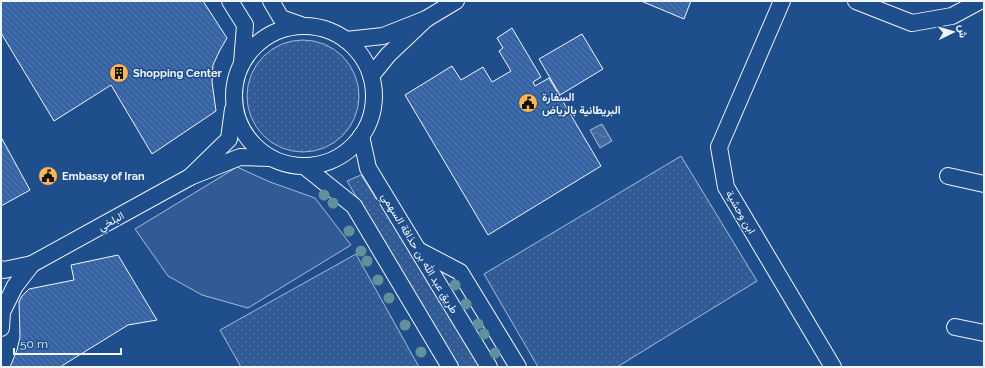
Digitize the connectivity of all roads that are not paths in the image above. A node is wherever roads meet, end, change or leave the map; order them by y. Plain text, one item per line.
1 (230, 1) edge
2 (271, 1) edge
3 (456, 1) edge
4 (782, 1) edge
5 (856, 1) edge
6 (980, 1) edge
7 (426, 19) junction
8 (303, 26) junction
9 (346, 40) junction
10 (242, 63) junction
11 (371, 76) junction
12 (234, 102) junction
13 (361, 136) junction
14 (271, 158) junction
15 (304, 166) junction
16 (948, 176) dead end
17 (190, 177) junction
18 (984, 184) edge
19 (418, 250) junction
20 (32, 264) junction
21 (1, 269) edge
22 (2, 309) edge
23 (956, 327) dead end
24 (1, 328) edge
25 (984, 333) edge
26 (450, 367) edge
27 (489, 367) edge
28 (518, 367) edge
29 (833, 367) edge

1 - 10 street
2 - 8 street
3 - 7 street
4 - 29 street, ابن وحشية
5 - 6 street
7 - 9 street
7 - 11 street
8 - 9 street
8 - 10 street
9 - 11 street
10 - 12 street
11 - 13 street
12 - 14 street
12 - 17 street
13 - 15 street
13 - 19 street, طريق عبد الله بن حذافة السهمي
14 - 15 street
14 - 17 street
15 - 26 street
16 - 18 street
17 - 20 street, البلخي
19 - 27 street, طريق عبد الله بن حذافة السهمي
19 - 28 street
20 - 21 street
20 - 22 street
22 - 24 street
23 - 25 street

